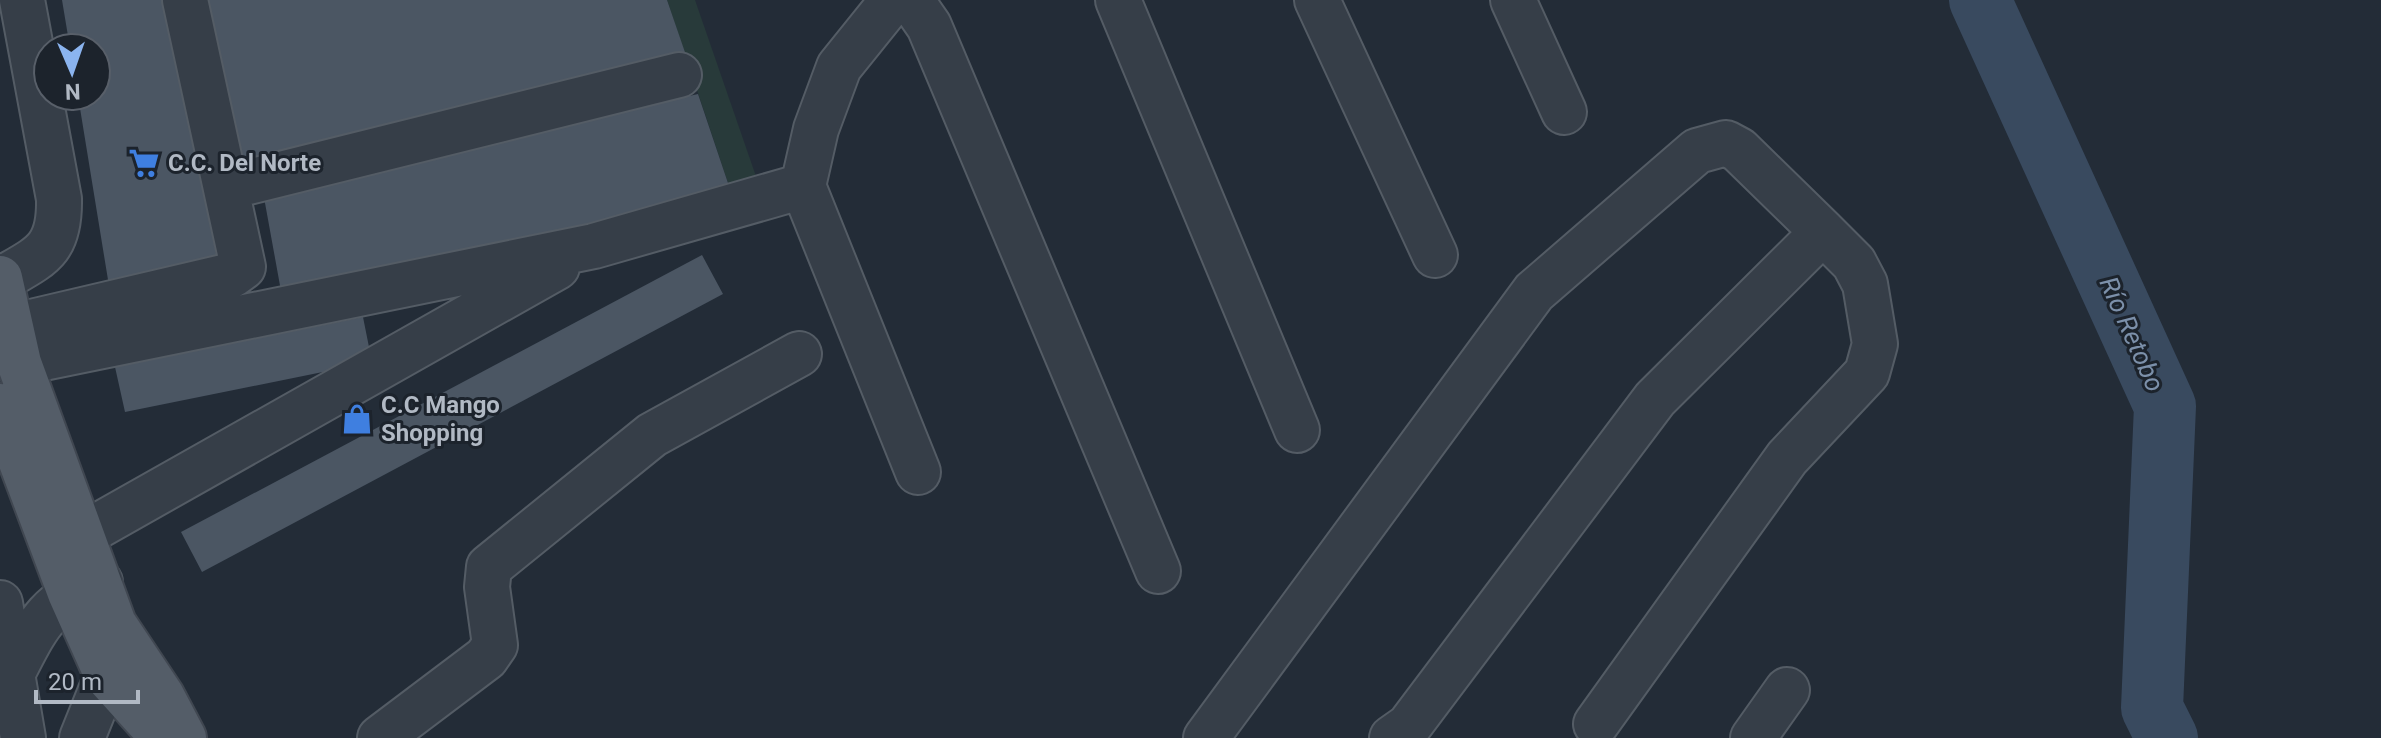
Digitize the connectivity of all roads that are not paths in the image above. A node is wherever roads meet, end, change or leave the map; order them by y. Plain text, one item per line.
1 (22, 0) edge
2 (185, 0) edge
3 (893, 0) edge
4 (911, 0) edge
5 (1118, 0) edge
6 (1317, 0) edge
7 (1513, 0) edge
8 (679, 75) dead end
9 (1564, 112) dead end
10 (803, 186) junction
11 (228, 187) junction
12 (1823, 232) junction
13 (594, 246) junction
14 (1435, 255) dead end
15 (0, 279) edge
16 (14, 345) junction
17 (799, 354) dead end
18 (0, 406) edge
19 (1297, 430) dead end
20 (918, 472) dead end
21 (82, 535) junction
22 (1158, 571) dead end
23 (85, 588) junction
24 (0, 603) edge
25 (114, 624) junction
26 (12, 674) junction
27 (107, 676) junction
28 (1787, 690) dead end
29 (1596, 724) dead end
30 (23, 738) edge
31 (82, 738) edge
32 (164, 738) edge
33 (184, 738) edge
34 (380, 738) edge
35 (1206, 738) edge
36 (1392, 738) edge
37 (1753, 738) edge

1 - 15 street
2 - 11 street
3 - 10 street
4 - 22 street
5 - 19 street
6 - 14 street
7 - 9 street
8 - 11 street
10 - 13 street
10 - 20 street
11 - 16 street
12 - 29 street
12 - 35 street
12 - 36 street
13 - 16 street
13 - 21 street
15 - 16 main road
16 - 21 main road
17 - 34 street
18 - 23 main road
21 - 23 main road
23 - 25 main road
23 - 26 street
23 - 27 main road
24 - 26 street
25 - 27 street
25 - 33 main road
26 - 30 street
27 - 31 street
27 - 32 main road
28 - 37 street

